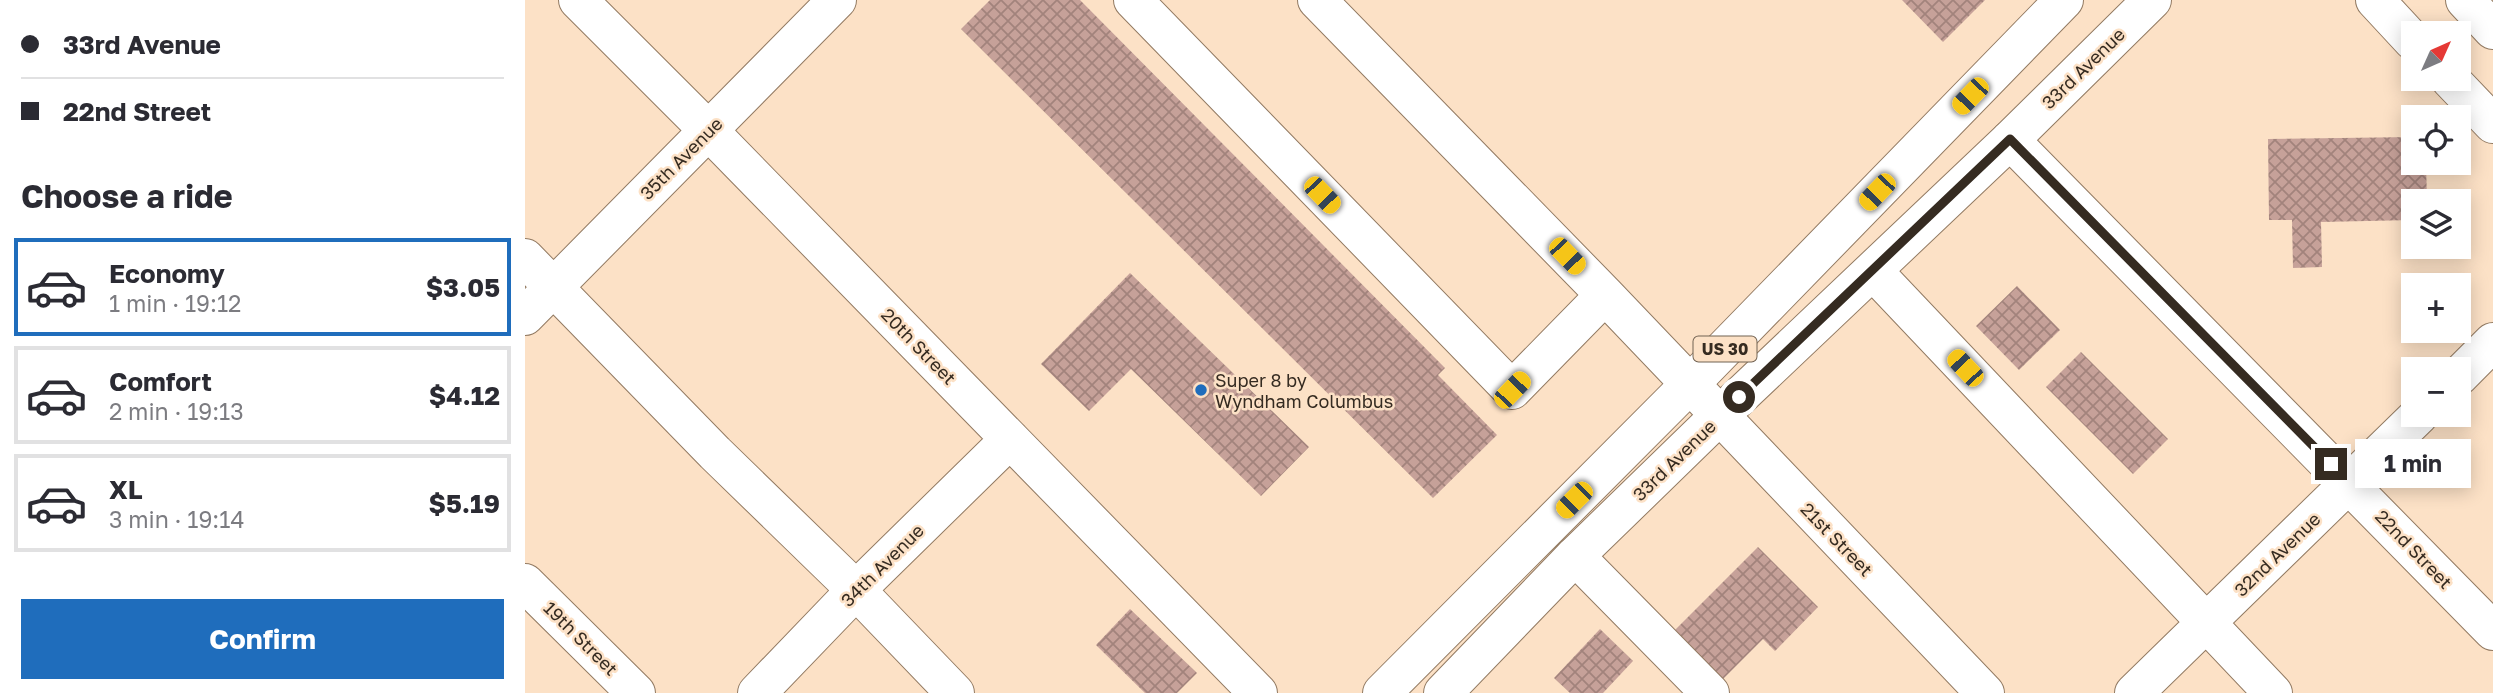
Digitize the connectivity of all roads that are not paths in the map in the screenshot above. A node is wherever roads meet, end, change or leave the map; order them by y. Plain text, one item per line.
1 (578, 0) edge
2 (837, 0) edge
3 (1133, 0) edge
4 (1317, 0) edge
5 (2063, 0) edge
6 (2152, 0) edge
7 (2375, 0) edge
8 (2465, 0) edge
9 (2401, 28) edge
10 (2493, 30) edge
11 (2461, 91) edge
12 (2493, 124) edge
13 (709, 131) junction
14 (2010, 139) junction
15 (525, 258) edge
16 (1873, 271) junction
17 (554, 286) junction
18 (1605, 295) junction
19 (525, 316) edge
20 (2491, 349) edge
21 (2471, 366) edge
22 (1690, 384) junction
23 (1720, 415) junction
24 (2407, 427) edge
25 (1010, 439) junction
26 (2350, 483) junction
27 (1575, 556) junction
28 (525, 583) edge
29 (856, 590) junction
30 (2207, 623) junction
31 (2493, 631) edge
32 (636, 693) edge
33 (757, 693) edge
34 (955, 693) edge
35 (1258, 693) edge
36 (1382, 693) edge
37 (1443, 693) edge
38 (1710, 693) edge
39 (1985, 693) edge
40 (2134, 693) edge
41 (2273, 693) edge

1 - 13 main road, 20th Street
2 - 13 main road, 35th Avenue
3 - 18 main road
4 - 18 main road, 21st Street
5 - 22 main road, US 30
6 - 14 main road, 33rd Avenue / US 30
7 - 9 main road
8 - 10 main road
11 - 12 main road
13 - 17 main road, 35th Avenue
13 - 25 main road, 20th Street
14 - 16 main road, 33rd Avenue / US 30
14 - 26 main road, 22nd Street
15 - 17 main road
16 - 23 main road, 33rd Avenue / US 30
16 - 30 main road
17 - 19 main road, 35th Avenue
17 - 29 main road
18 - 22 main road, 21st Street
20 - 21 main road
22 - 23 main road, 21st Street
22 - 36 main road, US 30
23 - 27 main road, 33rd Avenue / US 30
23 - 39 main road, 21st Street
24 - 26 main road, 32nd Avenue
25 - 29 main road, 34th Avenue
25 - 35 main road, 20th Street
26 - 30 main road, 32nd Avenue
26 - 31 main road, 22nd Street
27 - 37 main road, 33rd Avenue / US 30
27 - 38 main road
28 - 32 main road, 19th Street
29 - 33 main road, 34th Avenue
29 - 34 main road
30 - 40 main road, 32nd Avenue
30 - 41 main road

